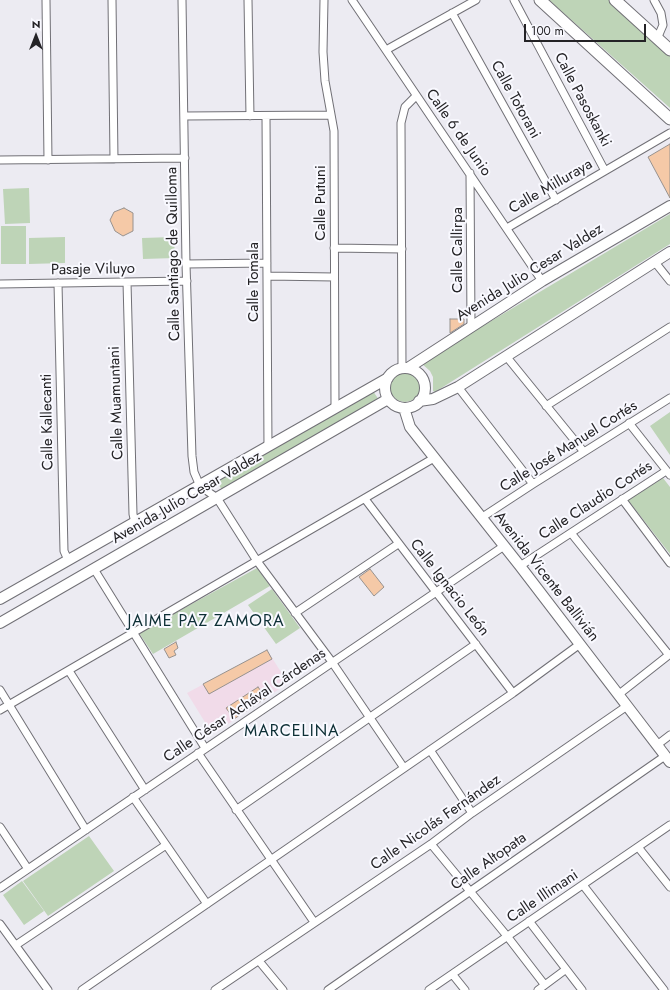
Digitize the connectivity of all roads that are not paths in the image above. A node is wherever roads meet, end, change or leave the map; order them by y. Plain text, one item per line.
1 (46, 0) edge
2 (112, 0) edge
3 (182, 0) edge
4 (248, 0) edge
5 (324, 0) edge
6 (352, 0) edge
7 (476, 0) edge
8 (514, 0) edge
9 (540, 0) edge
10 (615, 0) edge
11 (654, 0) edge
12 (452, 13) junction
13 (657, 39) junction
14 (386, 50) junction
15 (670, 50) edge
16 (416, 96) junction
17 (331, 115) junction
18 (184, 116) junction
19 (250, 116) junction
20 (266, 116) junction
21 (670, 119) edge
22 (670, 133) edge
23 (185, 158) junction
24 (114, 159) junction
25 (0, 160) edge
26 (48, 160) junction
27 (605, 171) junction
28 (470, 173) junction
29 (556, 200) junction
30 (670, 206) edge
31 (507, 228) junction
32 (334, 248) junction
33 (402, 249) junction
34 (670, 252) edge
35 (654, 261) junction
36 (268, 263) junction
37 (186, 264) junction
38 (268, 276) junction
39 (334, 276) junction
40 (188, 281) junction
41 (542, 281) junction
42 (670, 281) edge
43 (127, 282) junction
44 (58, 283) junction
45 (0, 284) edge
46 (471, 326) junction
47 (670, 327) edge
48 (506, 356) junction
49 (405, 368) junction
50 (388, 378) junction
51 (458, 387) junction
52 (670, 398) edge
53 (388, 399) junction
54 (420, 402) junction
55 (546, 406) junction
56 (335, 407) junction
57 (404, 408) junction
58 (629, 423) junction
59 (268, 447) junction
60 (584, 452) junction
61 (434, 458) junction
62 (668, 473) edge
63 (533, 484) junction
64 (200, 486) junction
65 (217, 498) junction
66 (365, 499) junction
67 (622, 499) junction
68 (481, 518) junction
69 (135, 523) junction
70 (571, 533) junction
71 (398, 544) junction
72 (504, 546) junction
73 (68, 560) junction
74 (257, 561) junction
75 (670, 562) edge
76 (520, 566) junction
77 (94, 569) junction
78 (436, 592) junction
79 (0, 599) edge
80 (295, 613) junction
81 (0, 623) edge
82 (133, 632) junction
83 (476, 644) junction
84 (580, 644) junction
85 (670, 655) edge
86 (332, 662) junction
87 (69, 670) junction
88 (0, 690) edge
89 (513, 693) junction
90 (618, 695) junction
91 (9, 704) junction
92 (627, 706) junction
93 (0, 710) edge
94 (369, 717) junction
95 (670, 735) edge
96 (657, 745) junction
97 (205, 748) junction
98 (430, 750) junction
99 (198, 754) junction
100 (668, 759) edge
101 (404, 768) junction
102 (144, 790) junction
103 (133, 797) junction
104 (236, 810) junction
105 (472, 813) junction
106 (670, 825) edge
107 (0, 826) edge
108 (86, 830) junction
109 (431, 844) junction
110 (166, 845) junction
111 (638, 848) junction
112 (271, 859) junction
113 (28, 869) junction
114 (583, 886) junction
115 (670, 887) edge
116 (0, 888) edge
117 (470, 892) junction
118 (207, 904) junction
119 (529, 921) junction
120 (314, 922) junction
121 (0, 924) edge
122 (507, 936) junction
123 (16, 945) junction
124 (259, 961) junction
125 (566, 970) junction
126 (453, 975) junction
127 (544, 984) junction
128 (48, 990) edge
129 (82, 990) edge
130 (215, 990) edge
131 (283, 990) edge
132 (328, 990) edge
133 (430, 990) edge
134 (465, 990) edge
135 (538, 990) edge
136 (582, 990) edge
137 (664, 990) edge

1 - 26 street
2 - 24 street
3 - 18 street, Calle Santiago de Quilloma
4 - 19 street
5 - 17 street, Calle Putuni
6 - 14 street, Calle 6 de Junio
7 - 12 street
8 - 27 street, Calle Pasoskanki
9 - 21 main road
10 - 13 main road
11 - 13 street
12 - 14 street
12 - 29 street, Calle Totorani
13 - 15 main road
14 - 16 street, Calle 6 de Junio
16 - 28 street, Calle 6 de Junio
16 - 33 street
17 - 20 street
17 - 32 street, Calle Putuni
18 - 19 street
18 - 23 street, Calle Santiago de Quilloma
19 - 20 street
20 - 36 street, Calle Tomala
22 - 27 street, Calle Milluraya
23 - 24 street
23 - 37 street, Calle Santiago de Quilloma
24 - 26 street
25 - 26 street
27 - 29 street, Calle Milluraya
28 - 31 street, Calle 6 de Junio
28 - 46 street, Calle Callirpa
29 - 31 street, Calle Milluraya
30 - 41 main road, Avenida Julio Cesar Valdez
31 - 41 street, Calle 6 de Junio
32 - 33 street
32 - 39 street, Calle Putuni
33 - 49 street
34 - 35 main road
35 - 42 street
35 - 48 main road
36 - 37 street
36 - 38 street, Calle Tomala
37 - 40 street, Calle Santiago de Quilloma
38 - 39 street
38 - 59 street, Calle Tomala
39 - 56 street, Calle Putuni
40 - 43 street, Pasaje Viluyo
40 - 64 street, Calle Santiago de Quilloma
41 - 46 main road, Avenida Julio Cesar Valdez
43 - 44 street, Pasaje Viluyo
43 - 69 street, Calle Muamuntani
44 - 45 street, Pasaje Viluyo
44 - 73 street, Calle Kallecanti
46 - 49 main road, Avenida Julio Cesar Valdez
47 - 55 street
48 - 51 main road
48 - 55 street
49 - 50 main road
49 - 54 main road
50 - 53 main road
50 - 56 main road, Avenida Julio Cesar Valdez
51 - 54 main road
51 - 63 street
52 - 58 street, Calle José Manuel Cortés
53 - 57 main road
53 - 65 main road, Avenida Julio Cesar Valdez
54 - 57 main road
55 - 60 street
56 - 59 main road, Avenida Julio Cesar Valdez
57 - 61 main road, Avenida Vicente Ballivián
58 - 60 street, Calle José Manuel Cortés
58 - 62 street
59 - 64 main road, Avenida Julio Cesar Valdez
60 - 63 street, Calle José Manuel Cortés
61 - 66 street
61 - 68 main road, Avenida Vicente Ballivián
62 - 67 street, Calle Claudio Cortés
63 - 68 street, Calle José Manuel Cortés
64 - 65 street
64 - 69 main road, Avenida Julio Cesar Valdez
65 - 74 street
65 - 77 main road, Avenida Julio Cesar Valdez
66 - 71 street, Calle Ignacio León
66 - 74 street
67 - 70 street, Calle Claudio Cortés
67 - 75 street
68 - 72 main road, Avenida Vicente Ballivián
69 - 73 main road, Avenida Julio Cesar Valdez
70 - 76 street, Calle Claudio Cortés
70 - 85 street
71 - 78 street, Calle Ignacio León
71 - 80 street
72 - 76 main road, Avenida Vicente Ballivián
72 - 78 street, Calle César Achával Cárdenas
73 - 79 main road, Avenida Julio Cesar Valdez
74 - 80 street
74 - 82 street
76 - 84 main road, Avenida Vicente Ballivián
77 - 81 main road, Avenida Julio Cesar Valdez
77 - 82 street
78 - 83 street, Calle Ignacio León
78 - 86 street, Calle César Achával Cárdenas
80 - 86 street
82 - 87 street
82 - 97 street
83 - 89 street, Calle Ignacio León
83 - 94 street
84 - 89 street
84 - 90 main road, Avenida Vicente Ballivián
85 - 90 street
86 - 94 street
86 - 97 street, Calle César Achával Cárdenas
87 - 91 street
87 - 102 street
88 - 91 street
89 - 98 street
90 - 92 main road, Avenida Vicente Ballivián
91 - 93 street
91 - 108 street
92 - 96 main road, Avenida Vicente Ballivián
92 - 105 street, Calle Nicolás Fernández
94 - 101 street
94 - 104 street
95 - 96 street
96 - 100 main road, Avenida Vicente Ballivián
97 - 99 street, Calle César Achával Cárdenas
98 - 101 street
98 - 105 street
99 - 102 street, Calle César Achával Cárdenas
99 - 104 street
100 - 117 street, Calle Altopata
101 - 112 street
102 - 103 street, Calle César Achával Cárdenas
103 - 108 street, Calle César Achával Cárdenas
103 - 110 street
104 - 112 street
105 - 109 street, Calle Nicolás Fernández
106 - 111 street, Calle Illimani
107 - 113 street
108 - 113 street, Calle César Achával Cárdenas
109 - 117 street
109 - 120 street, Calle Nicolás Fernández
110 - 118 street
110 - 123 street
111 - 114 street, Calle Illimani
111 - 115 street
112 - 118 street
112 - 120 street
113 - 116 street, Calle César Achával Cárdenas
114 - 119 street, Calle Illimani
114 - 137 street
117 - 122 street
117 - 132 street, Calle Altopata
118 - 129 street
119 - 122 street, Calle Illimani
119 - 125 street
120 - 124 street, Calle Nicolás Fernández
121 - 123 street
122 - 126 street, Calle Illimani
122 - 127 street
123 - 128 street
124 - 130 street, Calle Nicolás Fernández
124 - 131 street
125 - 127 street
125 - 136 street
126 - 133 street, Calle Illimani
126 - 134 street
127 - 135 street

